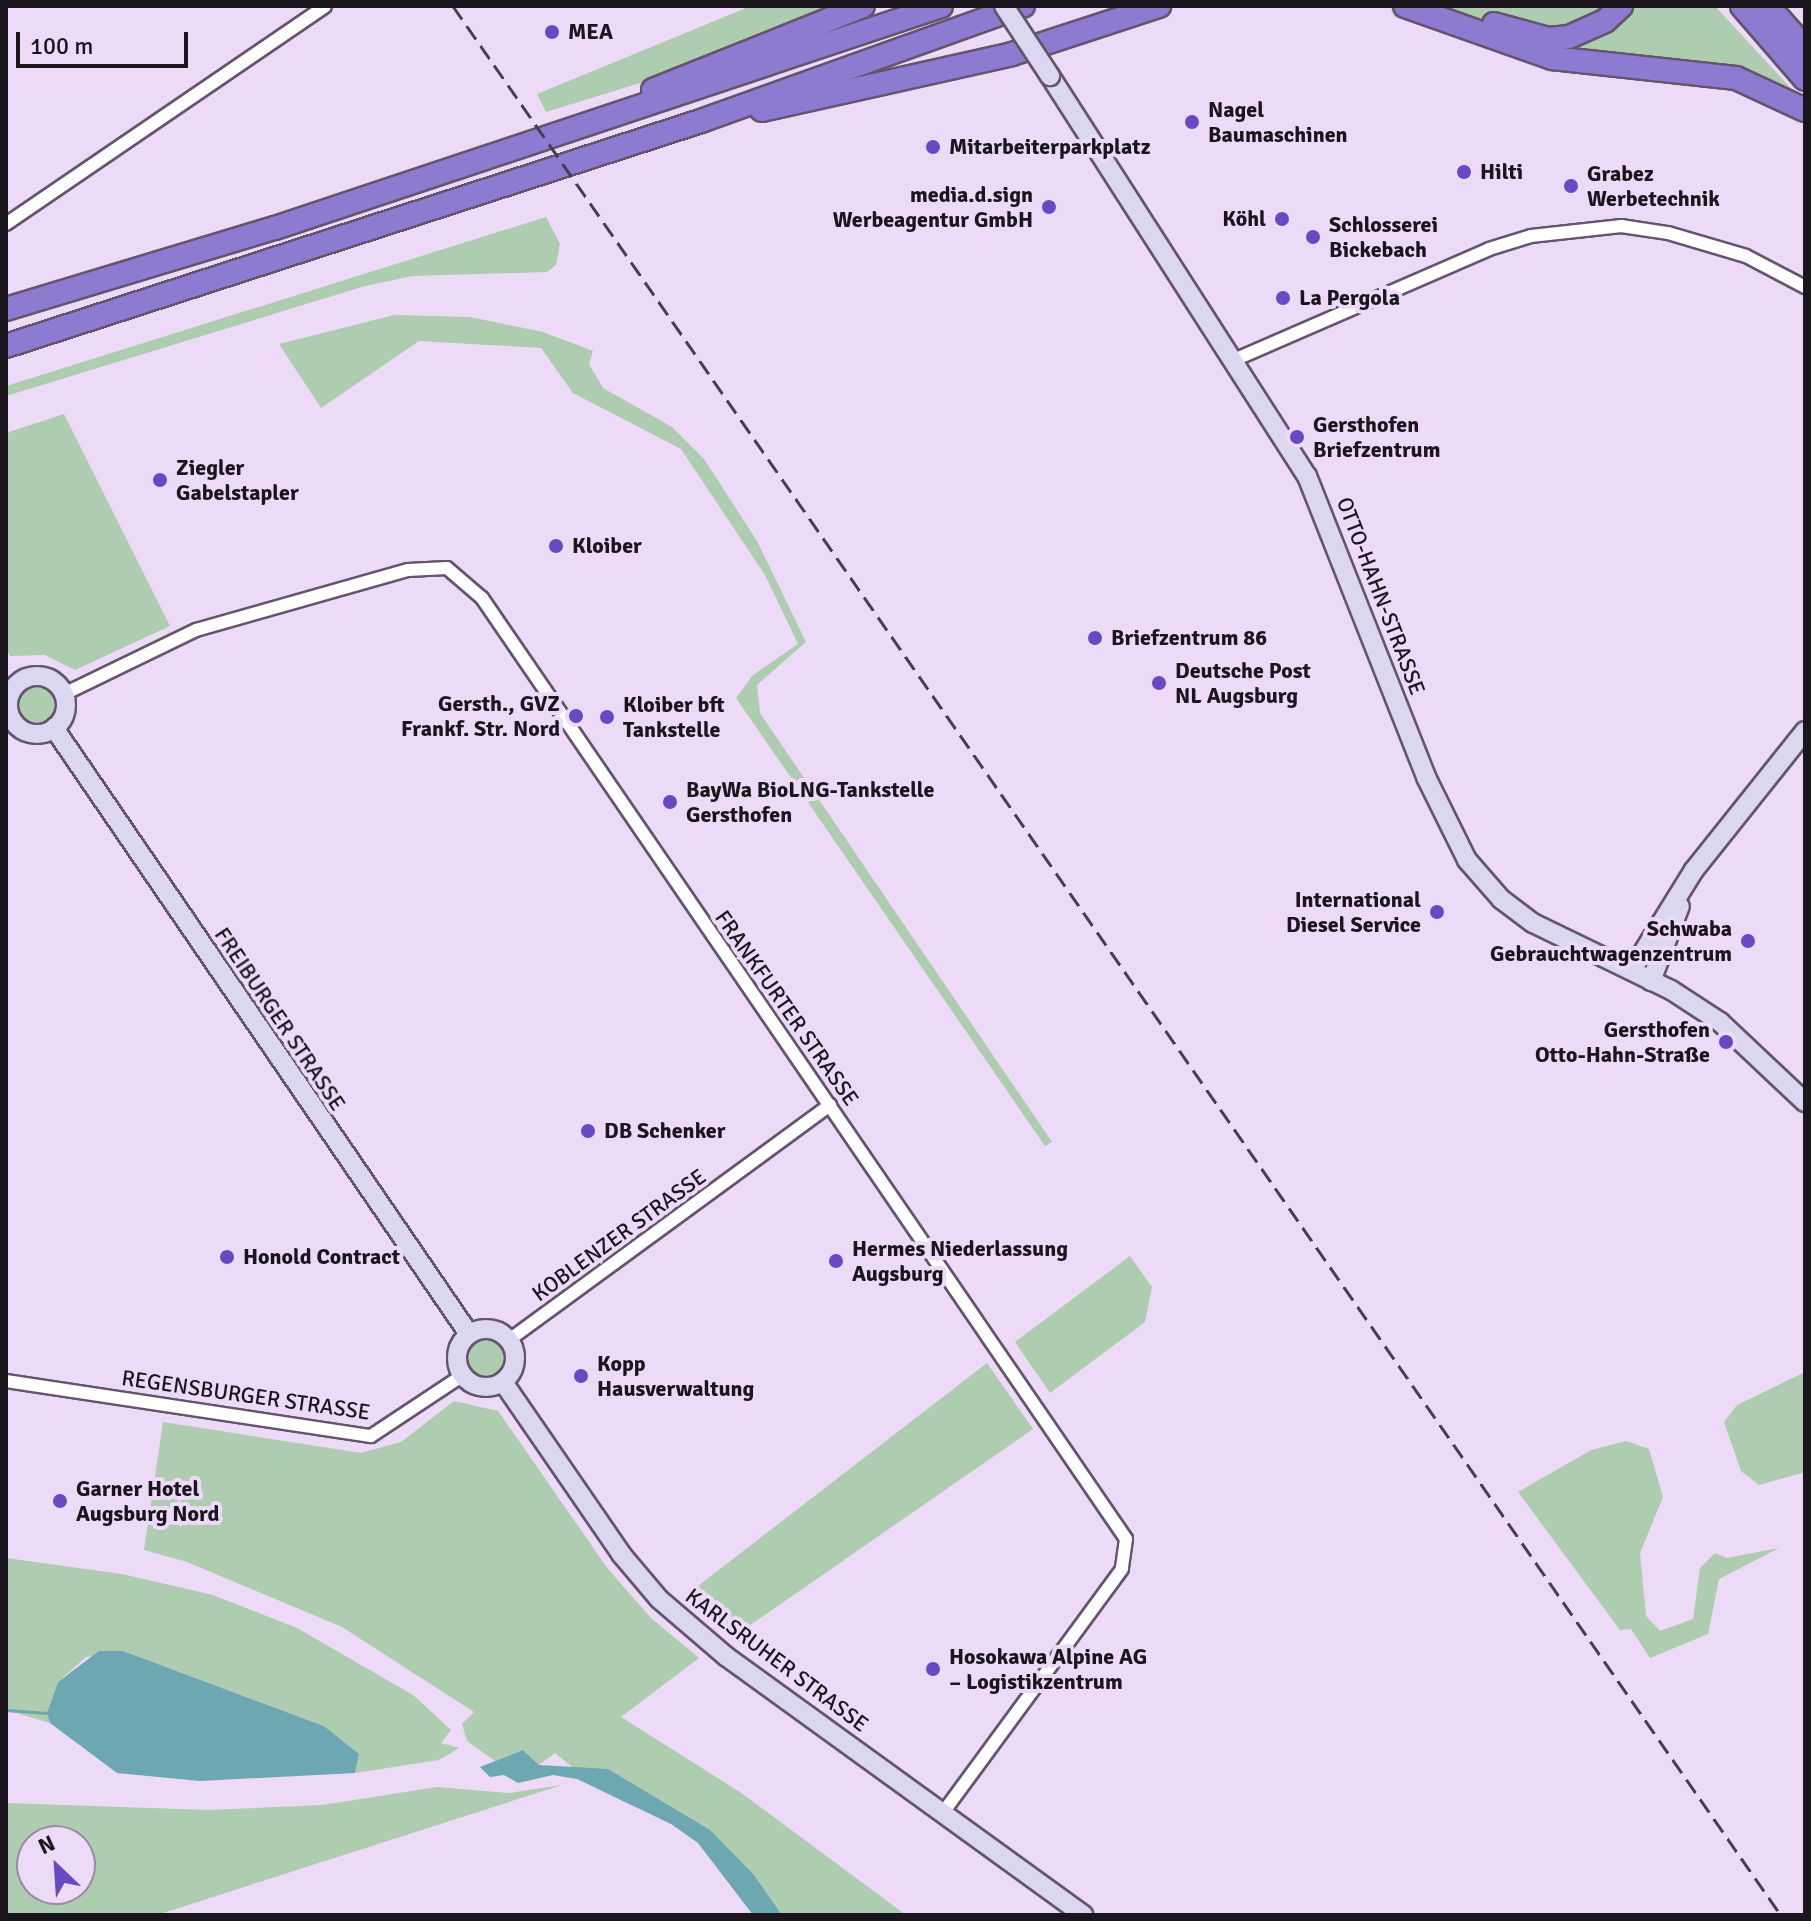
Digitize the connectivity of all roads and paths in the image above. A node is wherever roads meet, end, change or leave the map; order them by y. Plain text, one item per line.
1 (325, 6) edge
2 (863, 6) edge
3 (941, 6) edge
4 (1004, 6) edge
5 (1023, 6) edge
6 (1159, 6) edge
7 (1405, 6) edge
8 (1446, 6) edge
9 (1621, 6) edge
10 (1742, 6) edge
11 (1768, 6) edge
12 (1805, 48) edge
13 (1805, 79) edge
14 (1805, 110) edge
15 (701, 121) junction
16 (587, 125) junction
17 (6, 224) edge
18 (1805, 287) edge
19 (6, 309) edge
20 (6, 346) edge
21 (1234, 360) junction
22 (64, 694) junction
23 (8, 717) edge
24 (54, 728) junction
25 (1805, 731) edge
26 (1694, 870) junction
27 (1632, 970) junction
28 (1651, 981) junction
29 (1805, 1102) edge
30 (830, 1105) junction
31 (469, 1334) junction
32 (509, 1340) junction
33 (463, 1375) junction
34 (6, 1381) edge
35 (503, 1382) junction
36 (942, 1814) junction
37 (1083, 1915) edge

1 - 17 street
2 - 16 highway
3 - 16 highway
4 - 21 street, OTTO-HAHN-STRASSE, bridge
5 - 15 highway
6 - 15 highway
7 - 14 highway
8 - 9 highway
10 - 13 highway
11 - 12 highway
15 - 20 highway
16 - 19 highway
18 - 21 street
21 - 27 street, OTTO-HAHN-STRASSE
22 - 23 street
22 - 24 street
22 - 30 street, FRANKFURTER STRASSE
23 - 24 street
24 - 31 street, FREIBURGER STRASSE
25 - 26 street
26 - 27 street
26 - 28 street
27 - 28 street, OTTO-HAHN-STRASSE
28 - 29 street, OTTO-HAHN-STRASSE
30 - 32 street, KOBLENZER STRASSE
30 - 36 street, FRANKFURTER STRASSE
31 - 32 street
31 - 33 street
32 - 35 street
33 - 34 street, REGENSBURGER STRASSE
33 - 35 street
35 - 36 street, KARLSRUHER STRASSE
36 - 37 street, KARLSRUHER STRASSE

